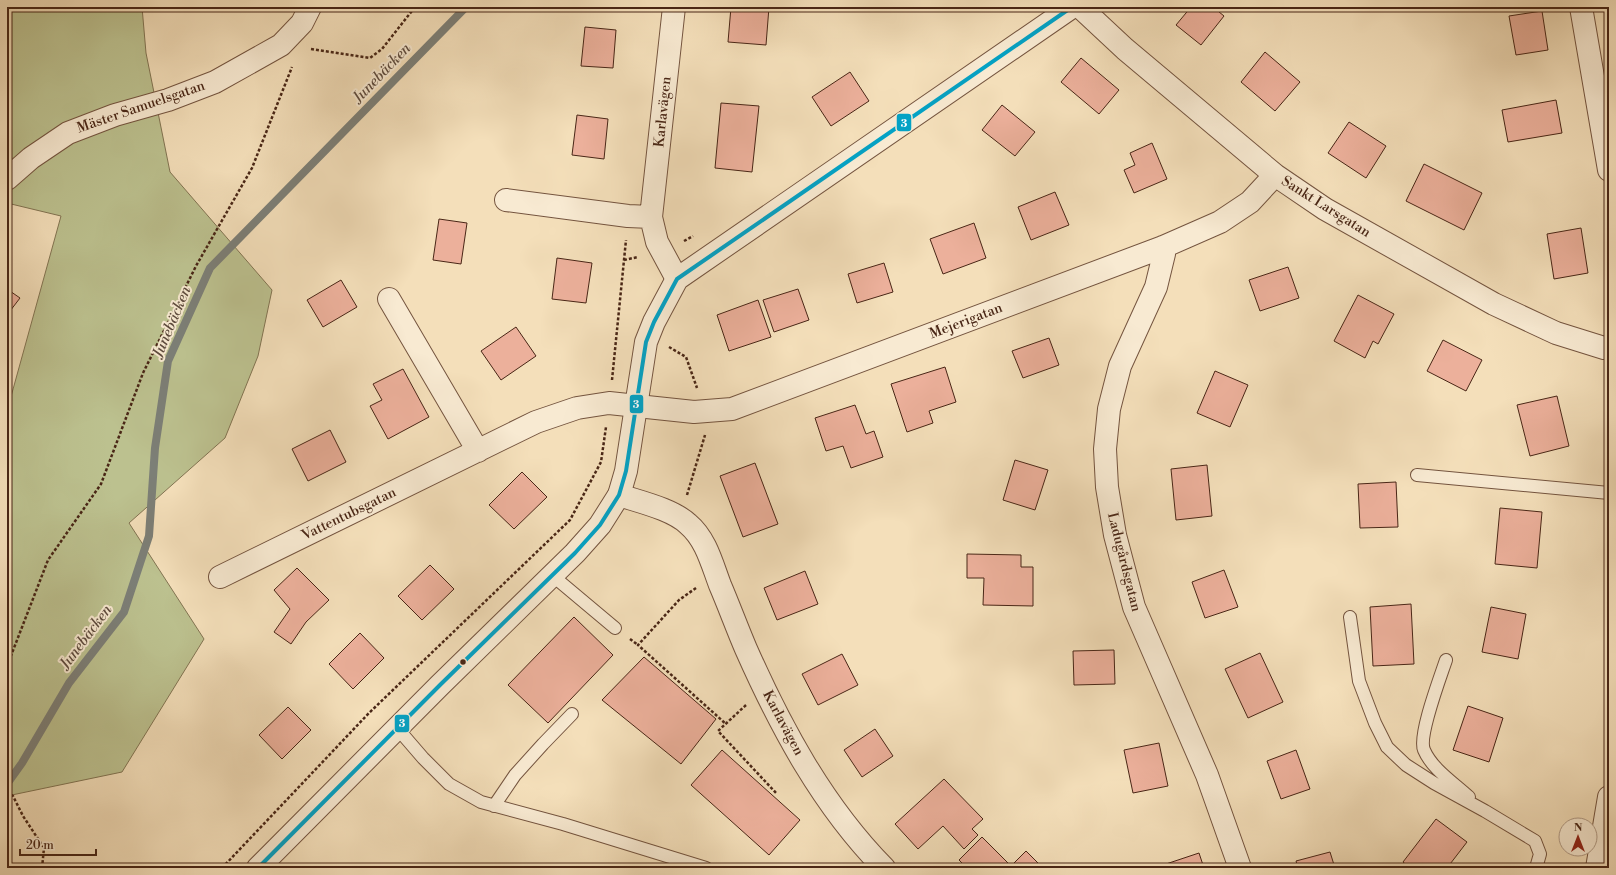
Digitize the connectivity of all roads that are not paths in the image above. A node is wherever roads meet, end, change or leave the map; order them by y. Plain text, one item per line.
1 (310, 7) edge
2 (674, 7) edge
3 (1072, 7) edge
4 (1080, 7) edge
5 (1580, 7) edge
6 (1609, 170) edge
7 (1275, 175) junction
8 (7, 178) edge
9 (506, 200) dead end
10 (651, 217) junction
11 (1163, 247) junction
12 (677, 279) junction
13 (389, 299) dead end
14 (1609, 348) edge
15 (637, 405) junction
16 (478, 451) junction
17 (1417, 475) dead end
18 (1609, 493) edge
19 (619, 495) junction
20 (553, 576) junction
21 (220, 577) dead end
22 (1350, 617) dead end
23 (615, 628) dead end
24 (1446, 660) dead end
25 (572, 714) dead end
26 (398, 729) junction
27 (1609, 797) edge
28 (494, 806) junction
29 (1485, 811) junction
30 (878, 867) edge
31 (258, 868) edge
32 (706, 868) edge
33 (1240, 868) edge
34 (1536, 868) edge
35 (1597, 868) edge

1 - 8 street, Mäster Samuelsgatan
2 - 10 street, Karlavägen
3 - 12 street
4 - 7 street, Sankt Larsgatan
5 - 6 street
7 - 11 street, Mejerigatan
7 - 14 street, Sankt Larsgatan
9 - 10 street
10 - 12 street, Karlavägen
11 - 15 street, Mejerigatan
11 - 33 street, Ladugårdsgatan
12 - 15 street
13 - 16 street
15 - 16 street, Vattentubsgatan
15 - 19 street
16 - 21 street, Vattentubsgatan
17 - 18 lane
19 - 20 street
19 - 30 street, Karlavägen
20 - 23 lane
20 - 26 street
22 - 29 lane
24 - 29 lane
25 - 28 lane
26 - 28 lane
26 - 31 street
27 - 35 street
28 - 32 lane
29 - 34 lane

